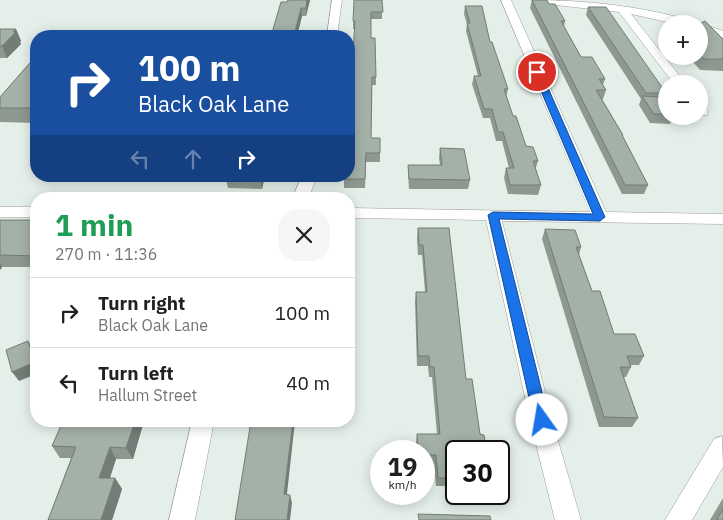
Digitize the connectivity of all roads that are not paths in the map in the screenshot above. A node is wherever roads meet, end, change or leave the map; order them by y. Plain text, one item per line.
1 (337, 0) edge
2 (506, 0) edge
3 (537, 0) edge
4 (622, 9) junction
5 (658, 17) edge
6 (708, 29) edge
7 (333, 30) edge
8 (723, 35) edge
9 (673, 75) edge
10 (0, 212) edge
11 (30, 212) edge
12 (355, 213) edge
13 (493, 215) junction
14 (600, 217) junction
15 (723, 219) edge
16 (202, 427) edge
17 (722, 447) edge
18 (182, 520) edge
19 (568, 520) edge
20 (678, 520) edge

1 - 7 street
2 - 14 street
3 - 4 street
4 - 5 street
4 - 9 street
6 - 8 street
10 - 11 street
12 - 13 street
13 - 14 street
13 - 19 street
14 - 15 street
16 - 18 street
17 - 20 street

